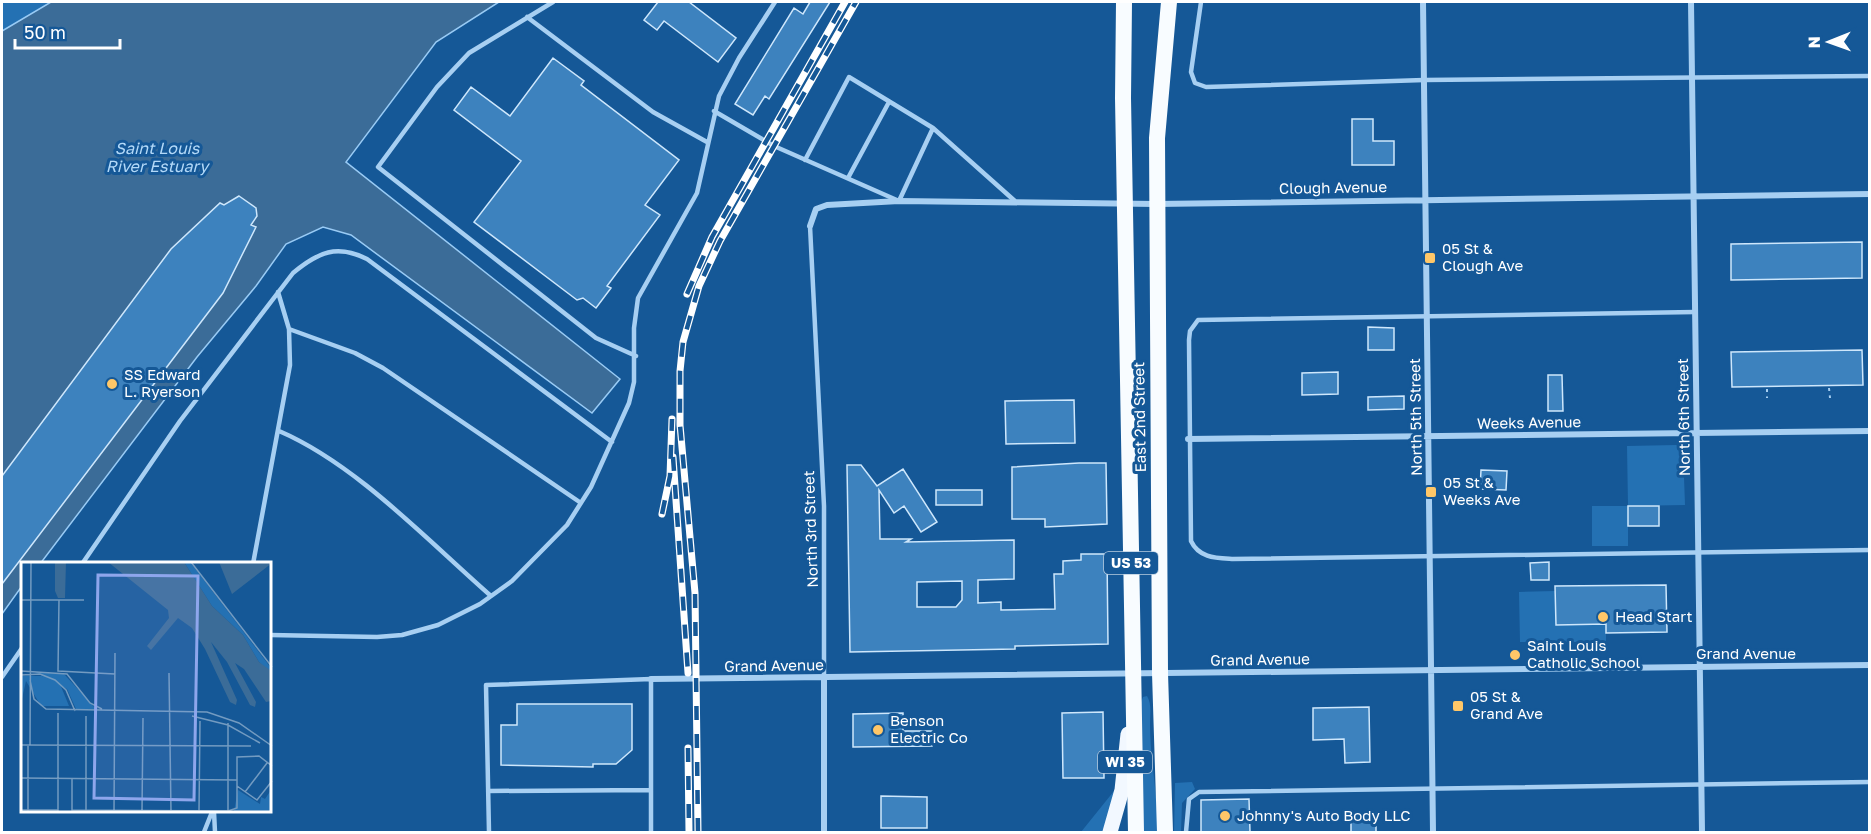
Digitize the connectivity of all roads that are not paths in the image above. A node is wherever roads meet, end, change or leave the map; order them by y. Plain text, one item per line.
1 (553, 2) edge
2 (775, 2) edge
3 (1124, 2) edge
4 (1168, 2) edge
5 (1201, 2) edge
6 (1423, 2) edge
7 (1691, 2) edge
8 (527, 17) junction
9 (1692, 76) junction
10 (1869, 76) edge
11 (1424, 80) junction
12 (889, 102) junction
13 (714, 111) junction
14 (933, 128) junction
15 (707, 142) junction
16 (805, 160) junction
17 (848, 178) junction
18 (1869, 194) edge
19 (1694, 196) junction
20 (1426, 199) junction
21 (899, 201) junction
22 (1016, 202) junction
23 (1126, 204) junction
24 (1156, 204) junction
25 (810, 226) joint
26 (278, 292) junction
27 (1695, 312) junction
28 (1427, 316) junction
29 (289, 329) junction
30 (636, 356) junction
31 (279, 431) junction
32 (1869, 431) edge
33 (1697, 433) junction
34 (1428, 436) junction
35 (1188, 440) junction
36 (612, 442) junction
37 (581, 503) junction
38 (1869, 550) edge
39 (1698, 552) junction
40 (1430, 555) junction
41 (83, 562) edge
42 (253, 562) edge
43 (491, 596) junction
44 (272, 634) edge
45 (21, 649) edge
46 (1869, 665) edge
47 (1700, 666) junction
48 (1431, 670) junction
49 (1160, 673) junction
50 (2, 677) edge
51 (824, 677) junction
52 (651, 679) junction
53 (1133, 681) junction
54 (1869, 782) edge
55 (1701, 785) junction
56 (1433, 789) junction
57 (651, 790) junction
58 (488, 791) junction
59 (213, 813) edge
60 (213, 813) edge
61 (204, 832) edge
62 (215, 832) edge
63 (489, 832) edge
64 (651, 832) edge
65 (824, 832) edge
66 (1110, 832) edge
67 (1136, 832) edge
68 (1165, 832) edge
69 (1186, 832) edge
70 (1433, 832) edge
71 (1702, 832) edge

1 - 8 lane
2 - 13 lane
3 - 23 highway, East 2nd Street / US 53
4 - 24 highway, East 2nd Street / US 53
5 - 11 lane
6 - 11 street, North 5th Street
7 - 9 street, North 6th Street
8 - 15 lane
8 - 30 lane
9 - 10 lane
9 - 11 lane
9 - 19 street, North 6th Street
11 - 20 street, North 5th Street
12 - 14 lane
12 - 16 lane
12 - 17 lane
13 - 15 lane
13 - 16 lane
14 - 21 lane
14 - 22 lane
15 - 30 lane
16 - 17 lane
17 - 21 lane
18 - 19 street, Clough Avenue
19 - 20 street, Clough Avenue
19 - 27 street, North 6th Street
20 - 24 street, Clough Avenue
20 - 28 street, North 5th Street
21 - 22 street, Clough Avenue
21 - 25 street, Clough Avenue
22 - 23 street, Clough Avenue
23 - 24 street, Clough Avenue
23 - 53 highway, East 2nd Street / US 53
24 - 49 highway, East 2nd Street / US 53
25 - 51 lane, North 3rd Street
26 - 29 lane
26 - 36 lane
26 - 41 lane
27 - 28 lane
27 - 33 street, North 6th Street
28 - 34 street, North 5th Street
28 - 35 lane
29 - 31 lane
29 - 37 lane
30 - 36 lane
31 - 42 lane
31 - 43 lane
32 - 33 street, Weeks Avenue
33 - 34 street, Weeks Avenue
33 - 39 street, North 6th Street
34 - 35 street, Weeks Avenue
34 - 40 street, North 5th Street
35 - 40 lane
36 - 37 lane
37 - 43 lane
38 - 39 lane
39 - 40 lane
39 - 47 street, North 6th Street
40 - 48 street, North 5th Street
43 - 44 lane
45 - 50 lane
46 - 47 street, Grand Avenue
47 - 48 street, Grand Avenue
47 - 55 street, North 6th Street
48 - 49 street, Grand Avenue
48 - 56 street, North 5th Street
49 - 53 street, Grand Avenue
49 - 68 highway, East 2nd Street / US 53
51 - 52 street, Grand Avenue
51 - 53 street, Grand Avenue
51 - 65 street, North 3rd Street
52 - 57 lane
52 - 58 lane
53 - 66 main road, WI 35
53 - 67 highway, East 2nd Street / US 53
54 - 55 lane
55 - 56 lane
55 - 71 street, North 6th Street
56 - 69 lane
56 - 70 street, North 5th Street
57 - 58 lane
57 - 64 lane
58 - 63 lane
59 - 61 lane
60 - 62 lane

